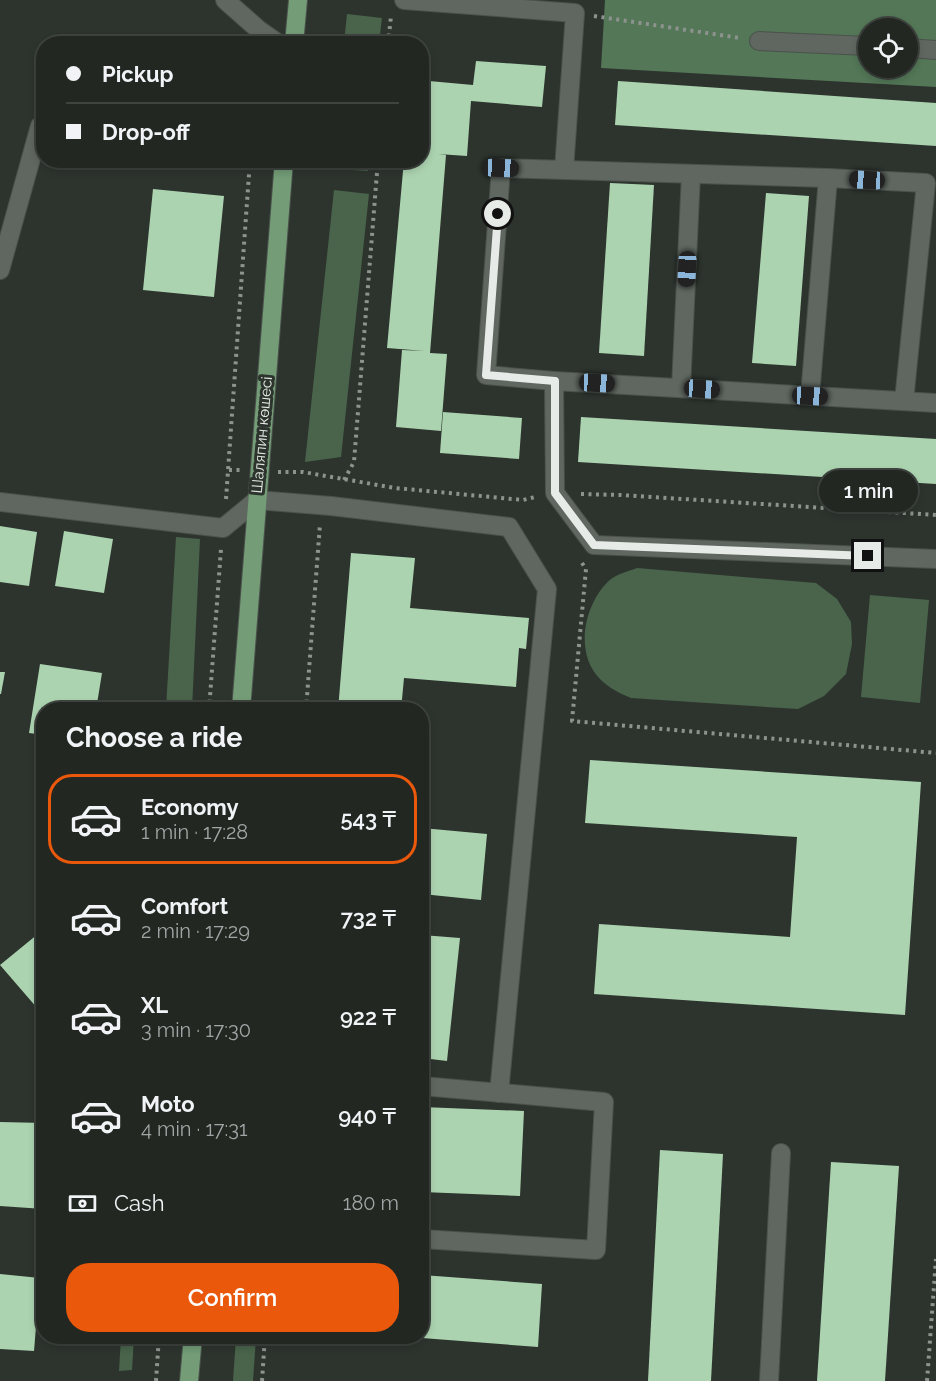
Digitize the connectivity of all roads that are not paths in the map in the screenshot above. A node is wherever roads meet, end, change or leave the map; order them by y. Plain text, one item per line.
1 (225, 0) edge
2 (298, 0) edge
3 (398, 5) edge
4 (576, 7) edge
5 (268, 36) edge
6 (295, 36) edge
7 (759, 41) road end
8 (858, 46) edge
9 (918, 49) edge
10 (936, 50) edge
11 (36, 140) edge
12 (283, 168) edge
13 (564, 170) junction
14 (691, 174) junction
15 (828, 178) junction
16 (0, 270) edge
17 (555, 381) junction
18 (681, 388) junction
19 (810, 396) junction
20 (904, 401) junction
21 (936, 403) edge
22 (257, 500) junction
23 (0, 502) edge
24 (936, 559) edge
25 (242, 702) edge
26 (429, 1087) edge
27 (498, 1093) junction
28 (781, 1153) dead end
29 (429, 1239) edge
30 (192, 1344) edge
31 (189, 1381) edge
32 (769, 1381) edge

1 - 5 street
2 - 6 main road
3 - 4 street
4 - 13 street
7 - 8 street
9 - 10 street
11 - 16 street
12 - 22 main road, Шаляпин көшесі
13 - 14 street
13 - 17 street
14 - 15 street
14 - 18 street
15 - 19 street
15 - 20 street
17 - 18 street
17 - 24 street
18 - 19 street
19 - 20 street
20 - 21 street
22 - 23 street
22 - 25 main road, Шаляпин көшесі
22 - 27 street
26 - 27 street
27 - 29 street
28 - 32 street
30 - 31 main road

